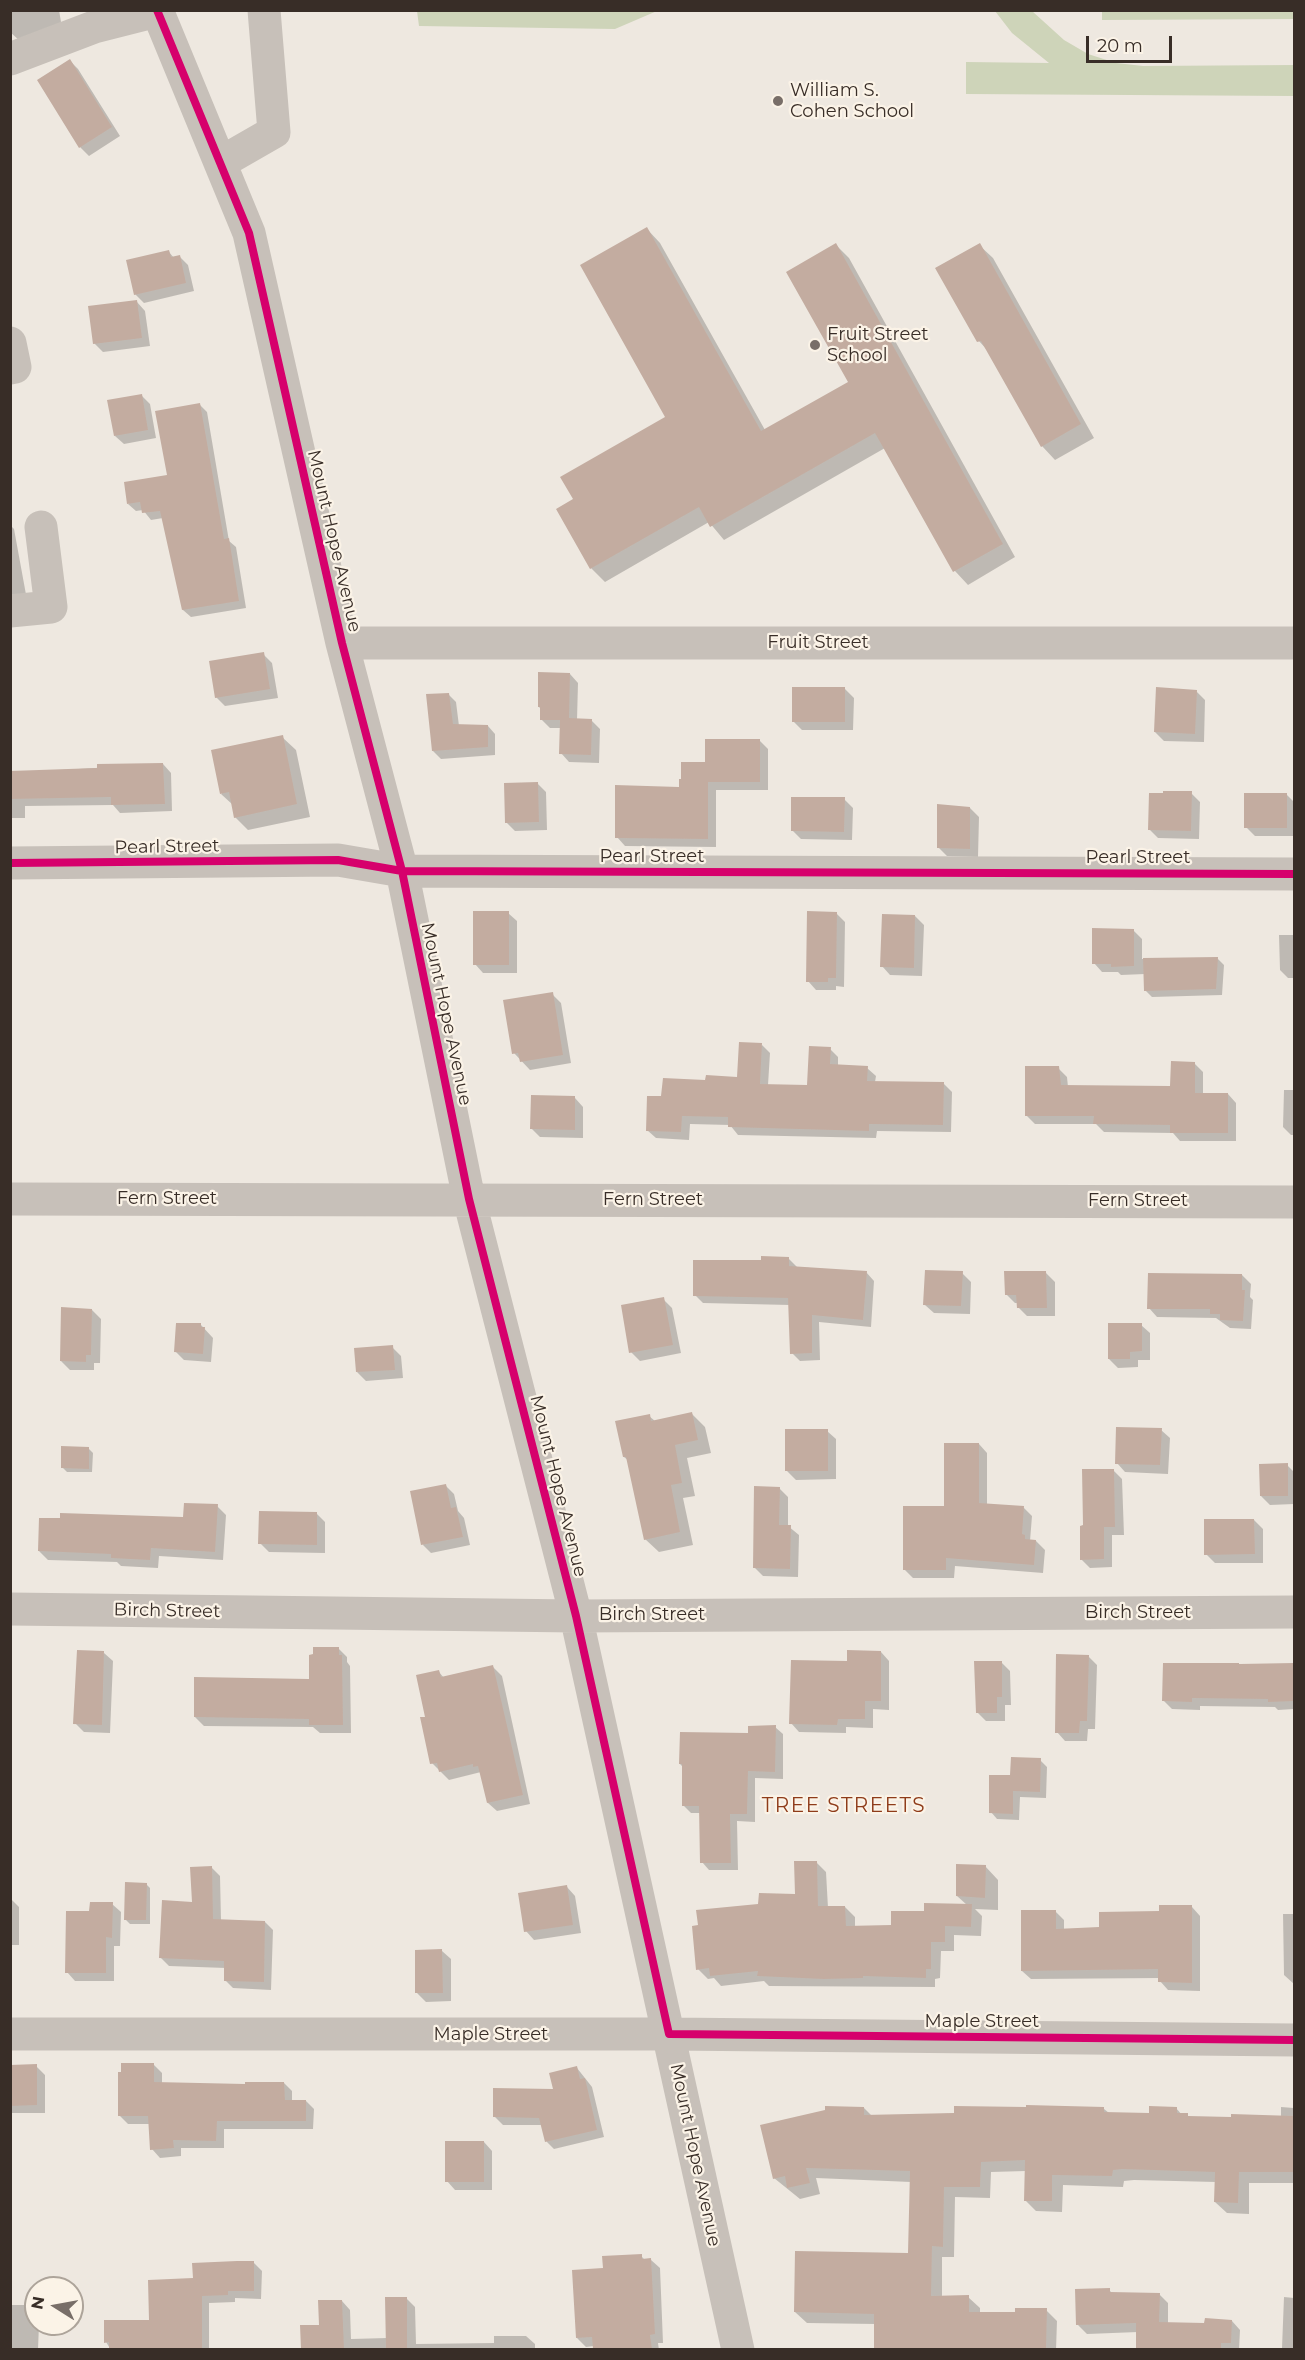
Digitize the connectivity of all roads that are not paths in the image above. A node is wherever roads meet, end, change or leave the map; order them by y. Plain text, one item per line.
1 (264, 10) edge
2 (157, 11) edge
3 (10, 59) edge
4 (220, 163) junction
5 (10, 343) edge
6 (10, 368) edge
7 (41, 527) dead end
8 (10, 611) edge
9 (342, 642) junction
10 (1294, 643) edge
11 (10, 863) edge
12 (402, 871) junction
13 (1294, 874) edge
14 (10, 1199) edge
15 (469, 1199) junction
16 (1294, 1202) edge
17 (10, 1609) edge
18 (1294, 1612) edge
19 (576, 1616) junction
20 (10, 2034) edge
21 (669, 2034) junction
22 (1294, 2040) edge
23 (738, 2349) edge

1 - 4 street
2 - 3 street
2 - 4 street, Mount Hope Avenue
4 - 9 street, Mount Hope Avenue
5 - 6 street
7 - 8 street
9 - 10 street, Fruit Street
9 - 12 street, Mount Hope Avenue
11 - 12 street, Pearl Street
12 - 13 street, Pearl Street
12 - 15 street, Mount Hope Avenue
14 - 15 street, Fern Street
15 - 16 street, Fern Street
15 - 19 street, Mount Hope Avenue
17 - 19 street, Birch Street
18 - 19 street, Birch Street
19 - 21 street, Mount Hope Avenue
20 - 21 street, Maple Street
21 - 22 street, Maple Street
21 - 23 street, Mount Hope Avenue

